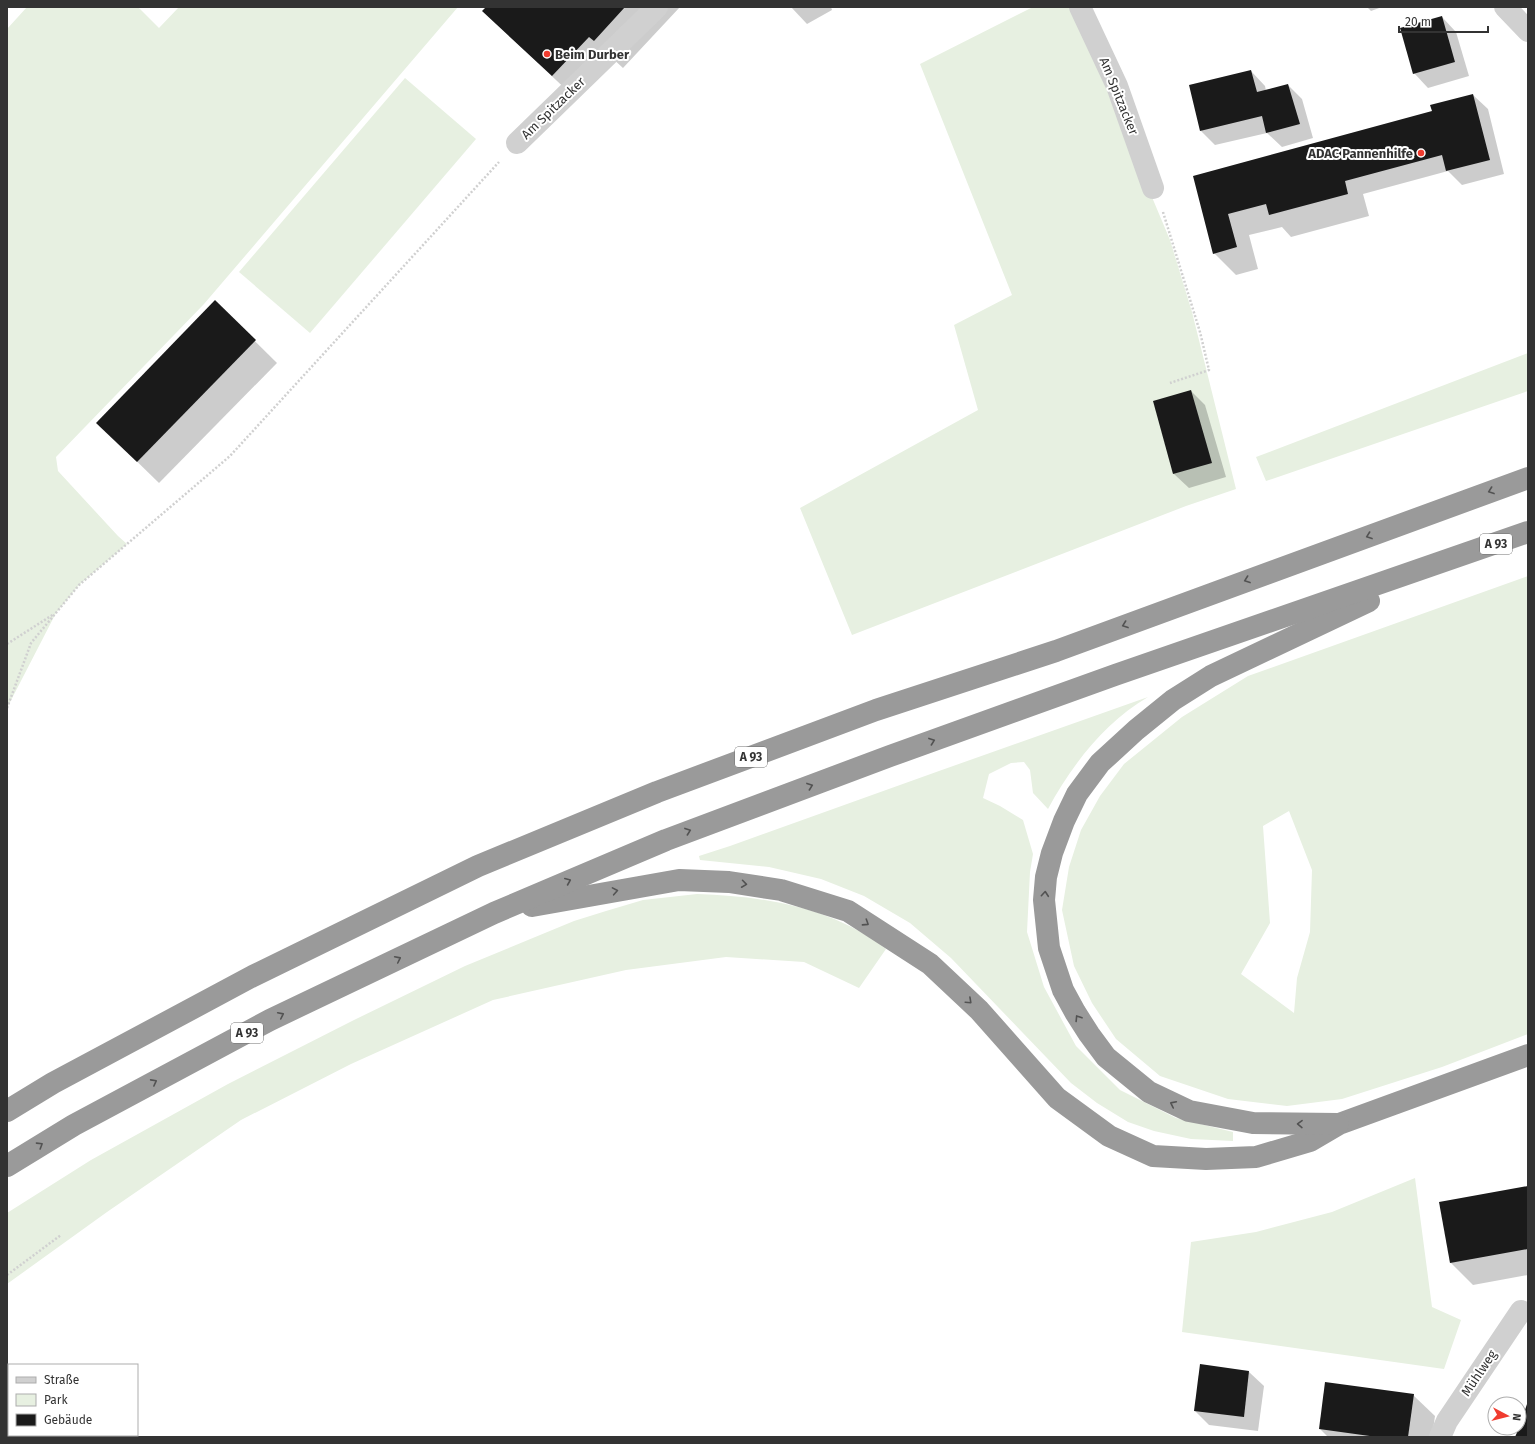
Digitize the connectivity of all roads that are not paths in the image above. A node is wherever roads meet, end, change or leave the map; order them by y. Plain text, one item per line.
1 (657, 7) edge
2 (1080, 7) edge
3 (1505, 7) edge
4 (1528, 31) edge
5 (517, 143) road end
6 (1153, 188) road end
7 (1528, 478) edge
8 (1528, 532) edge
9 (1465, 555) junction
10 (494, 913) junction
11 (1528, 1055) edge
12 (7, 1111) edge
13 (1339, 1124) junction
14 (7, 1166) edge
15 (1521, 1311) dead end
16 (1440, 1437) edge

1 - 5 street, Am Spitzacker
2 - 6 street, Am Spitzacker
3 - 4 street
7 -> 12 highway, A 93
8 - 9 highway, A 93
10 -> 9 highway, A 93
13 -> 9 highway
10 -> 13 highway
14 -> 10 highway, A 93
11 - 13 highway
15 - 16 street, Mühlweg

